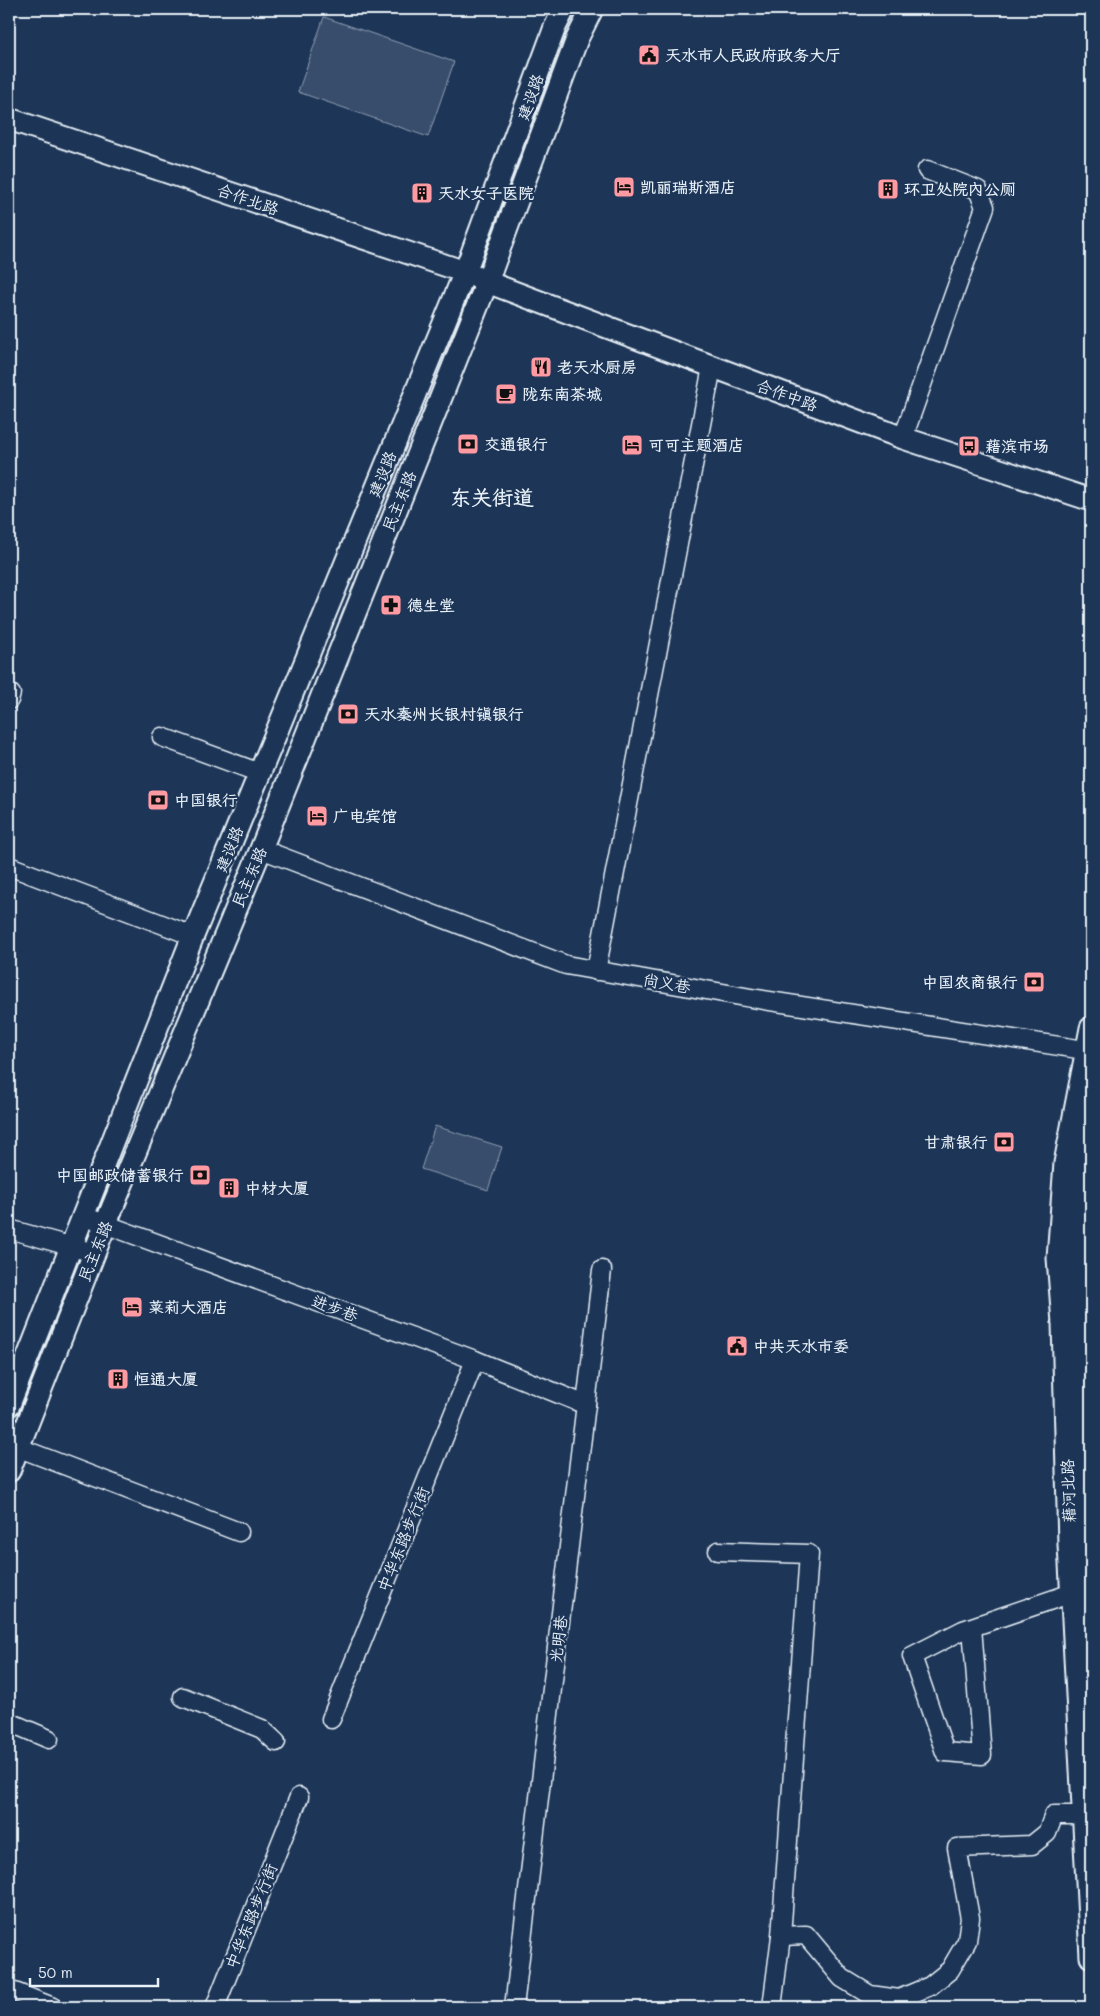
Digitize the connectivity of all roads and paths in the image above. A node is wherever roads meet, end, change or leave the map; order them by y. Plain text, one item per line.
1 (564, 9) edge
2 (592, 9) edge
3 (9, 119) edge
4 (927, 170) dead end
5 (465, 272) junction
6 (486, 282) junction
7 (712, 368) junction
8 (903, 438) junction
9 (1091, 500) edge
10 (162, 737) dead end
11 (260, 773) junction
12 (260, 849) junction
13 (9, 866) edge
14 (193, 936) junction
15 (596, 970) junction
16 (1091, 1028) edge
17 (1089, 1051) edge
18 (1091, 1119) edge
19 (83, 1216) junction
20 (106, 1223) junction
21 (9, 1229) edge
22 (71, 1246) junction
23 (94, 1253) junction
24 (602, 1270) dead end
25 (475, 1360) junction
26 (9, 1405) edge
27 (586, 1405) junction
28 (13, 1445) edge
29 (9, 1471) edge
30 (238, 1532) dead end
31 (718, 1552) dead end
32 (1072, 1593) junction
33 (972, 1627) junction
34 (1091, 1649) edge
35 (183, 1697) dead end
36 (331, 1719) dead end
37 (9, 1722) edge
38 (48, 1739) dead end
39 (276, 1742) dead end
40 (299, 1797) dead end
41 (1084, 1815) junction
42 (782, 1936) junction
43 (1091, 1957) edge
44 (11, 1997) edge
45 (53, 2007) edge
46 (215, 2007) edge
47 (514, 2007) edge
48 (772, 2007) edge

1 - 5 main road, 建设路
2 - 6 main road, 建设路
3 - 5 main road, 合作北路
4 - 8 street
5 - 6 main road, 合作北路
5 - 11 main road, 建设路
6 - 7 main road, 合作中路
6 - 12 main road, 民主东路
7 - 8 main road, 合作中路
7 - 15 street
8 - 9 main road, 合作中路
10 - 11 street
11 - 14 main road, 建设路
12 - 15 street, 尚义巷
12 - 20 main road, 民主东路
13 - 14 street
14 - 19 main road, 民主东路
15 - 17 street, 尚义巷
16 - 17 main road, 藉河北路
17 - 32 main road, 藉河北路
18 - 34 main road, 藉河北路
19 - 20 street, 进步巷
19 - 22 main road, 民主东路
20 - 23 main road, 民主东路
20 - 25 street, 进步巷
21 - 22 street
22 - 23 street
22 - 26 main road, 民主东路
23 - 28 main road, 民主东路
24 - 27 street, 光明巷
25 - 27 street, 进步巷
25 - 36 street, 中华东路步行街
27 - 47 street, 光明巷
28 - 29 main road, 民主东路
28 - 30 street
31 - 42 street
32 - 33 street
32 - 41 main road, 藉河北路
33 - 33 street
35 - 39 street
37 - 38 street
40 - 46 street, 中华东路步行街
41 - 42 street
41 - 43 main road, 藉河北路
42 - 48 street
44 - 45 street

